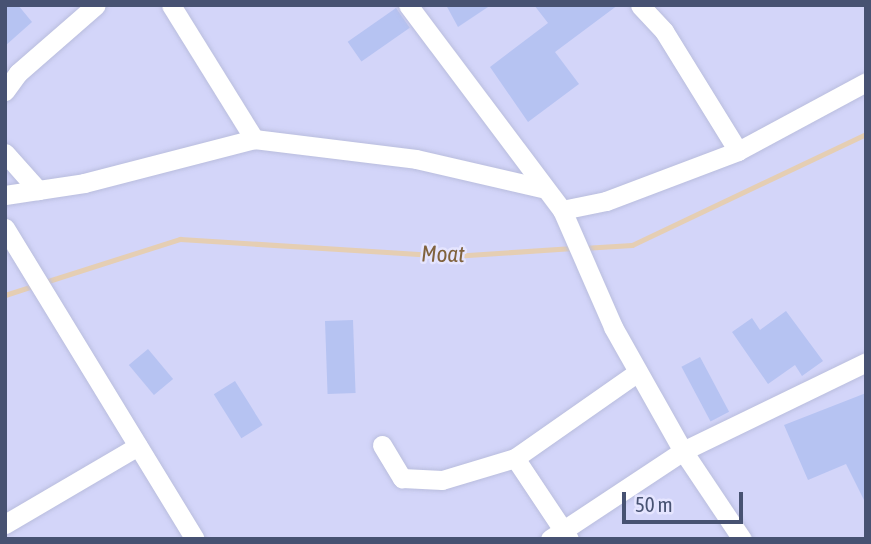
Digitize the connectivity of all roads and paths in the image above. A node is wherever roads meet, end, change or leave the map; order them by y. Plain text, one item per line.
1 (96, 5) edge
2 (171, 5) edge
3 (408, 5) edge
4 (640, 5) edge
5 (12, 68) edge
6 (866, 82) edge
7 (5, 91) edge
8 (254, 139) junction
9 (738, 151) junction
10 (5, 153) edge
11 (542, 188) junction
12 (38, 190) junction
13 (5, 195) edge
14 (562, 210) junction
15 (5, 228) edge
16 (866, 362) edge
17 (638, 372) junction
18 (382, 444) dead end
19 (138, 446) junction
20 (683, 451) junction
21 (515, 458) junction
22 (5, 524) edge
23 (561, 536) edge
24 (195, 539) edge
25 (742, 539) edge

1 - 5 street
2 - 8 street
3 - 11 street
4 - 9 street
5 - 7 street
6 - 9 street
8 - 11 street
8 - 12 street
9 - 14 street
10 - 12 street
11 - 14 street
12 - 13 street
14 - 17 street
15 - 19 street
16 - 20 street
17 - 20 street
17 - 21 street
18 - 21 street
19 - 22 street
19 - 24 street
20 - 23 street
20 - 25 street
21 - 23 street

